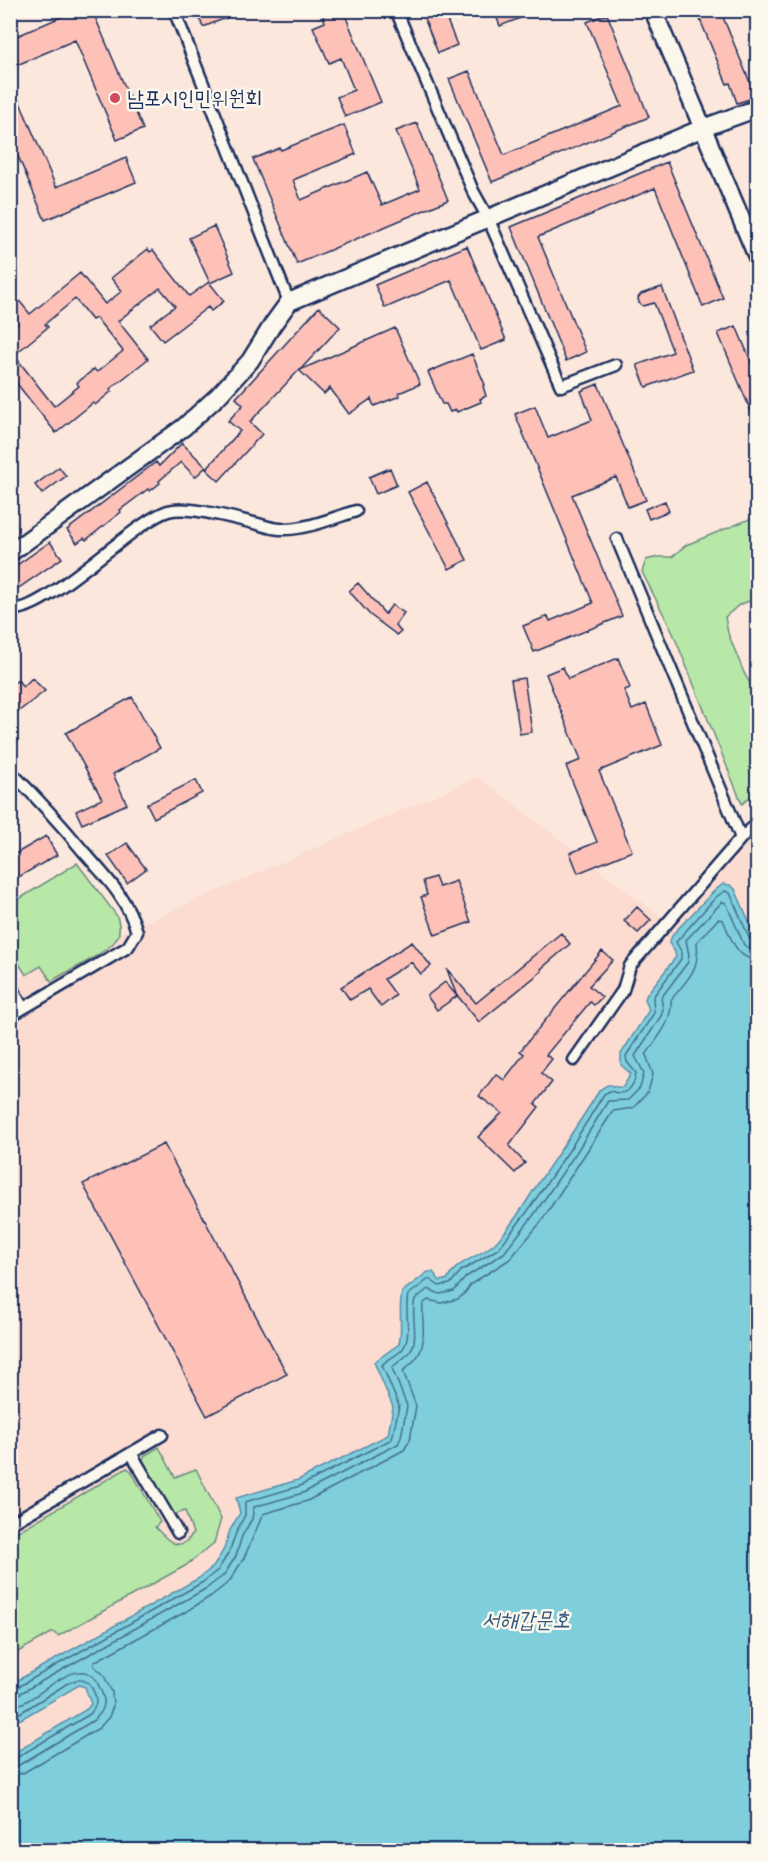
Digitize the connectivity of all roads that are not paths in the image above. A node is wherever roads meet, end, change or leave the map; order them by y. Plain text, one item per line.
1 (174, 10) edge
2 (396, 10) edge
3 (653, 10) edge
4 (758, 108) edge
5 (703, 128) junction
6 (488, 218) junction
7 (758, 259) edge
8 (289, 302) junction
9 (616, 365) dead end
10 (356, 511) dead end
11 (617, 539) dead end
12 (10, 554) edge
13 (10, 608) edge
14 (10, 771) edge
15 (758, 823) edge
16 (741, 838) junction
17 (10, 985) edge
18 (23, 1008) junction
19 (10, 1016) edge
20 (574, 1060) dead end
21 (162, 1436) dead end
22 (131, 1453) junction
23 (10, 1524) edge
24 (178, 1533) dead end

1 - 8 street
2 - 6 street
3 - 5 street
4 - 5 street
5 - 6 street
5 - 7 street
6 - 8 street
6 - 9 street
8 - 12 street
10 - 13 street
11 - 16 street
14 - 18 street
15 - 16 street
16 - 20 street
17 - 18 street
18 - 19 street
21 - 22 street
22 - 23 street
22 - 24 street

